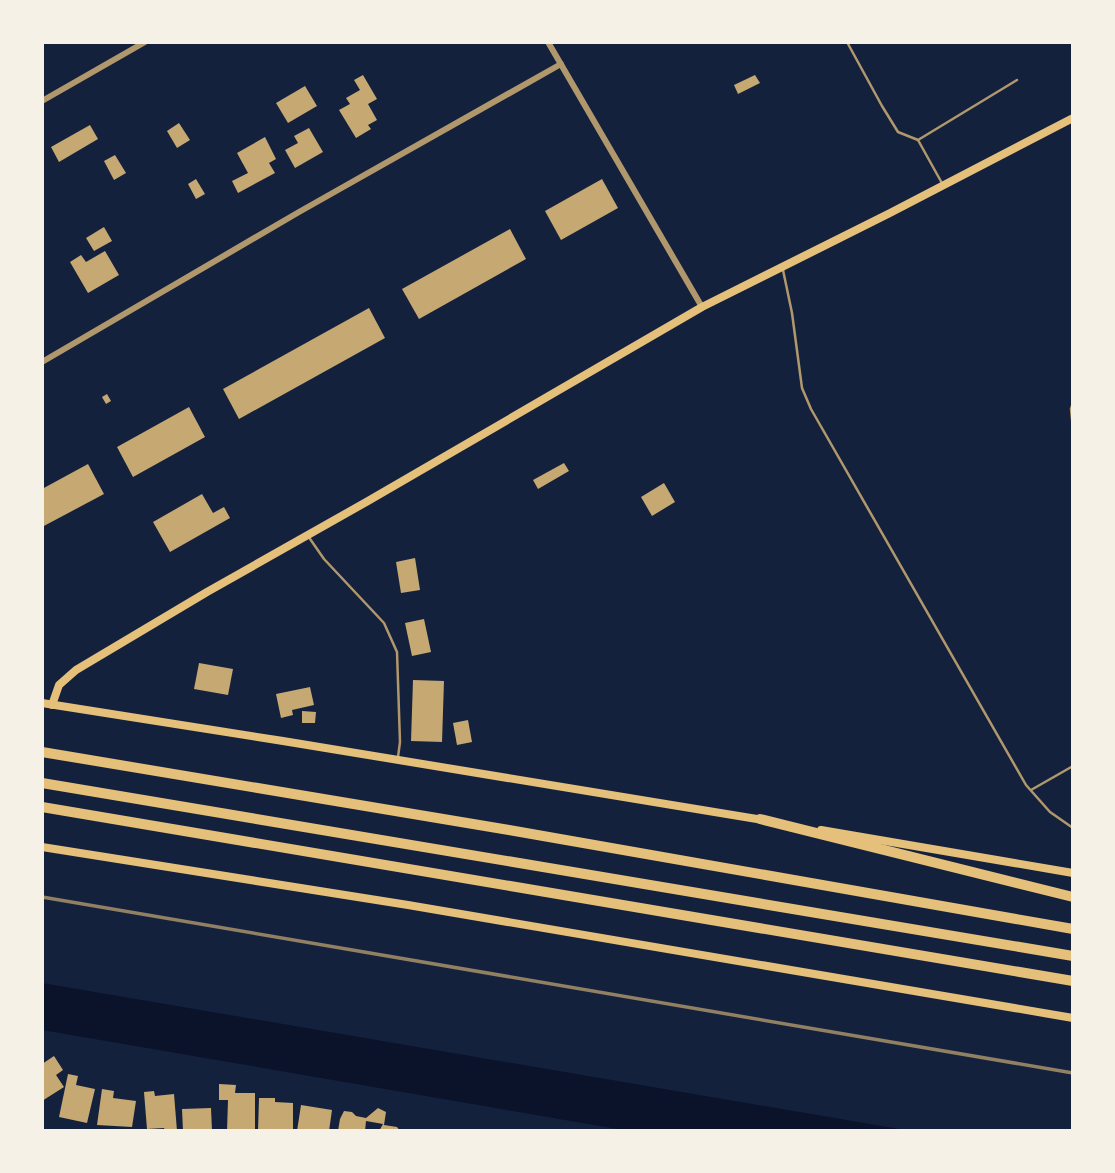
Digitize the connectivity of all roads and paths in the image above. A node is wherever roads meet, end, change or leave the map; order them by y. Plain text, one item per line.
1 (145, 42) edge
2 (548, 42) edge
3 (847, 42) edge
4 (561, 64) junction
5 (1017, 80) dead end
6 (42, 101) edge
7 (1073, 118) edge
8 (918, 140) junction
9 (943, 185) junction
10 (782, 266) junction
11 (702, 307) junction
12 (42, 362) edge
13 (1073, 403) edge
14 (1073, 429) edge
15 (308, 536) junction
16 (42, 703) edge
17 (52, 705) junction
18 (42, 752) edge
19 (398, 760) junction
20 (1073, 766) edge
21 (42, 783) edge
22 (1031, 790) junction
23 (42, 807) edge
24 (760, 819) junction
25 (1073, 828) edge
26 (42, 847) edge
27 (1073, 873) edge
28 (1073, 897) edge
29 (1073, 929) edge
30 (1073, 956) edge
31 (1073, 981) edge
32 (1073, 1018) edge

1 - 6 street
2 - 4 street
3 - 8 lane
4 - 11 street
4 - 12 street
5 - 8 lane
7 - 9 main road
8 - 9 lane
9 - 10 main road
10 - 11 main road
10 - 22 lane
11 - 15 main road
13 - 14 lane
15 - 17 main road
15 - 19 lane
16 - 17 main road
17 - 19 main road
18 - 29 highway
19 - 24 main road
20 - 22 lane
21 - 30 highway
22 - 25 lane
23 - 31 highway
24 - 27 main road
24 - 28 highway
26 - 32 main road

